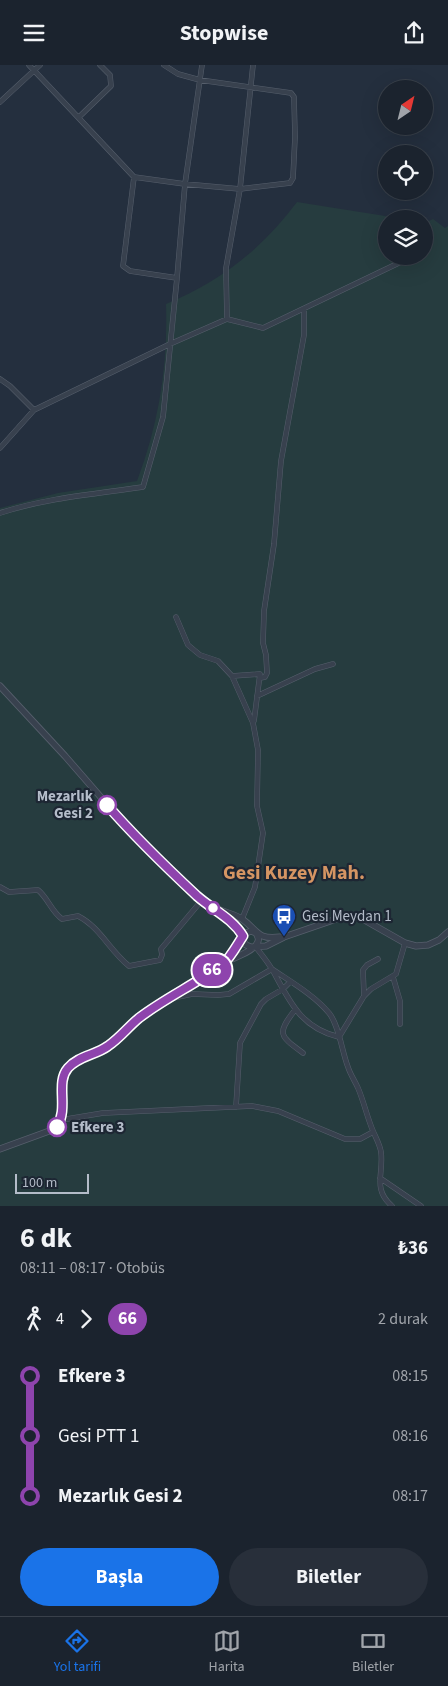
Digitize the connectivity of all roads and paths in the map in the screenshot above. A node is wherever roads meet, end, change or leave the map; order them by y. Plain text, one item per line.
1 (29, 65) edge
2 (40, 65) edge
3 (100, 65) edge
4 (164, 65) edge
5 (202, 65) edge
6 (253, 65) edge
7 (34, 70) junction
8 (200, 80) junction
9 (250, 87) junction
10 (0, 102) edge
11 (79, 117) junction
12 (134, 177) junction
13 (184, 184) junction
14 (240, 189) junction
15 (395, 265) edge
16 (177, 278) junction
17 (304, 309) junction
18 (227, 319) junction
19 (170, 344) junction
20 (0, 379) edge
21 (34, 410) junction
22 (0, 448) edge
23 (0, 513) edge
24 (176, 617) dead end
25 (333, 664) dead end
26 (232, 676) junction
27 (260, 678) junction
28 (0, 686) edge
29 (257, 696) junction
30 (253, 723) junction
31 (0, 887) edge
32 (202, 900) junction
33 (213, 908) junction
34 (242, 919) junction
35 (448, 932) edge
36 (257, 934) junction
37 (243, 936) junction
38 (284, 937) junction
39 (405, 943) junction
40 (256, 945) junction
41 (378, 959) dead end
42 (224, 963) junction
43 (272, 969) junction
44 (393, 977) junction
45 (290, 982) junction
46 (282, 989) junction
47 (364, 996) junction
48 (159, 1005) junction
49 (295, 1010) junction
50 (400, 1024) dead end
51 (339, 1037) junction
52 (303, 1053) dead end
53 (236, 1107) junction
54 (61, 1120) junction
55 (373, 1132) junction
56 (0, 1149) edge
57 (380, 1178) junction
58 (392, 1206) edge
59 (421, 1206) edge

1 - 7 street
2 - 7 street
3 - 11 street
4 - 8 street
5 - 8 street
6 - 9 street
7 - 10 street
7 - 11 street
8 - 9 street
8 - 13 street
9 - 14 street
9 - 14 street
11 - 12 street
12 - 13 street
12 - 16 street
13 - 14 street
13 - 16 street
14 - 18 street
15 - 17 street
16 - 19 street
17 - 18 street
17 - 27 street
18 - 19 street
19 - 21 street
19 - 23 street
20 - 21 street
21 - 22 street
24 - 26 street
25 - 29 street
26 - 27 street
26 - 30 street
27 - 29 street
28 - 32 street
29 - 30 street
30 - 34 street
31 - 32 street
32 - 33 street
33 - 34 street
33 - 37 street
34 - 36 street
35 - 39 street
36 - 37 street
36 - 38 street
36 - 40 street
37 - 40 street
37 - 42 street
38 - 39 street
38 - 40 street
39 - 44 street
40 - 42 street
40 - 43 street
41 - 47 street
42 - 48 street
43 - 45 street
43 - 46 street
43 - 48 street
44 - 47 street
44 - 50 street
45 - 46 street
45 - 51 street
46 - 49 street
46 - 53 street
47 - 51 street
48 - 54 street
49 - 51 street
49 - 52 street
51 - 55 street
53 - 54 street
53 - 55 street
54 - 56 street
55 - 57 street
57 - 58 street
57 - 59 street

